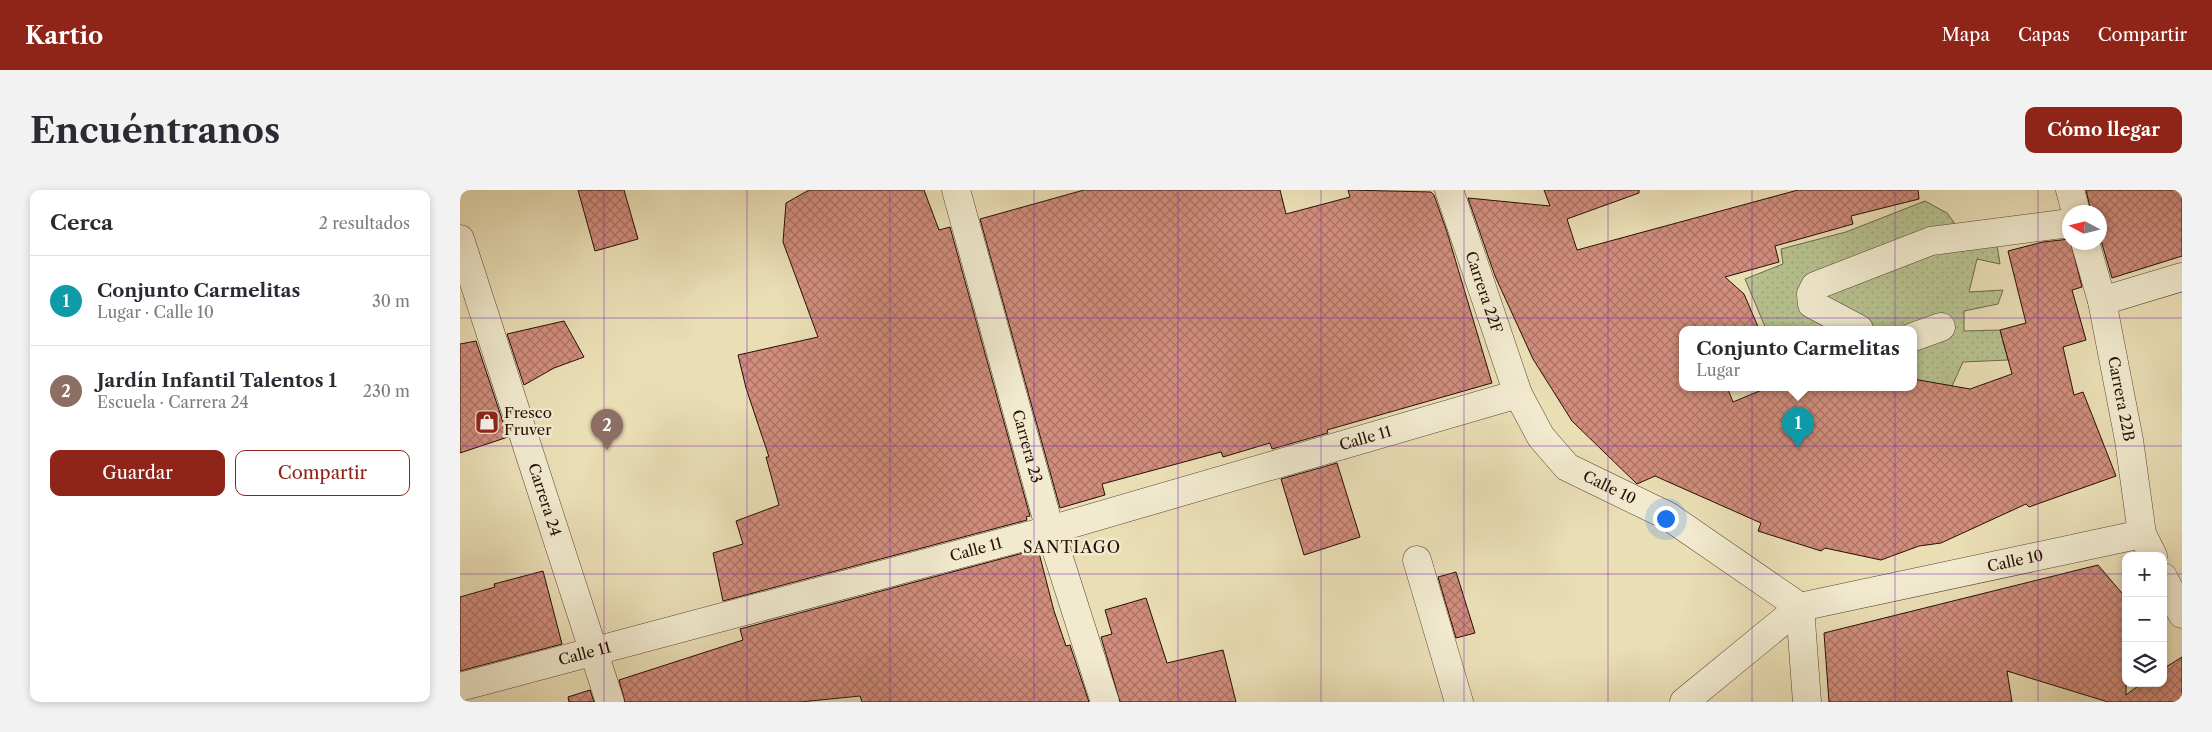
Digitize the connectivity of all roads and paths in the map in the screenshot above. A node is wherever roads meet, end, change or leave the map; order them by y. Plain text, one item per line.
1 (956, 190) edge
2 (1449, 190) edge
3 (2070, 190) edge
4 (2074, 205) edge
5 (2062, 223) edge
6 (460, 239) edge
7 (2088, 250) edge
8 (2182, 276) edge
9 (2102, 301) junction
10 (1853, 326) edge
11 (1941, 327) dead end
12 (1917, 336) edge
13 (1518, 394) junction
14 (1050, 530) junction
15 (2147, 545) edge
16 (1417, 560) dead end
17 (2167, 585) edge
18 (1800, 607) junction
19 (2182, 614) edge
20 (595, 653) junction
21 (460, 687) edge
22 (610, 702) edge
23 (1105, 702) edge
24 (1459, 702) edge
25 (1684, 702) edge
26 (1807, 702) edge

1 - 14 street, Carrera 23
2 - 13 street, Carrera 22F
3 - 4 street
5 - 10 street
6 - 20 street, Carrera 24
7 - 9 street, Carrera 22B
8 - 9 street
9 - 15 street, Carrera 22B
11 - 12 street
13 - 14 street, Calle 11
13 - 18 street, Calle 10
14 - 20 street, Calle 11
14 - 23 street, Carrera 23
15 - 18 street, Calle 10
16 - 24 street
17 - 19 street
18 - 25 street, Calle 10
18 - 26 street
20 - 21 street, Calle 11
20 - 22 street, Carrera 24

